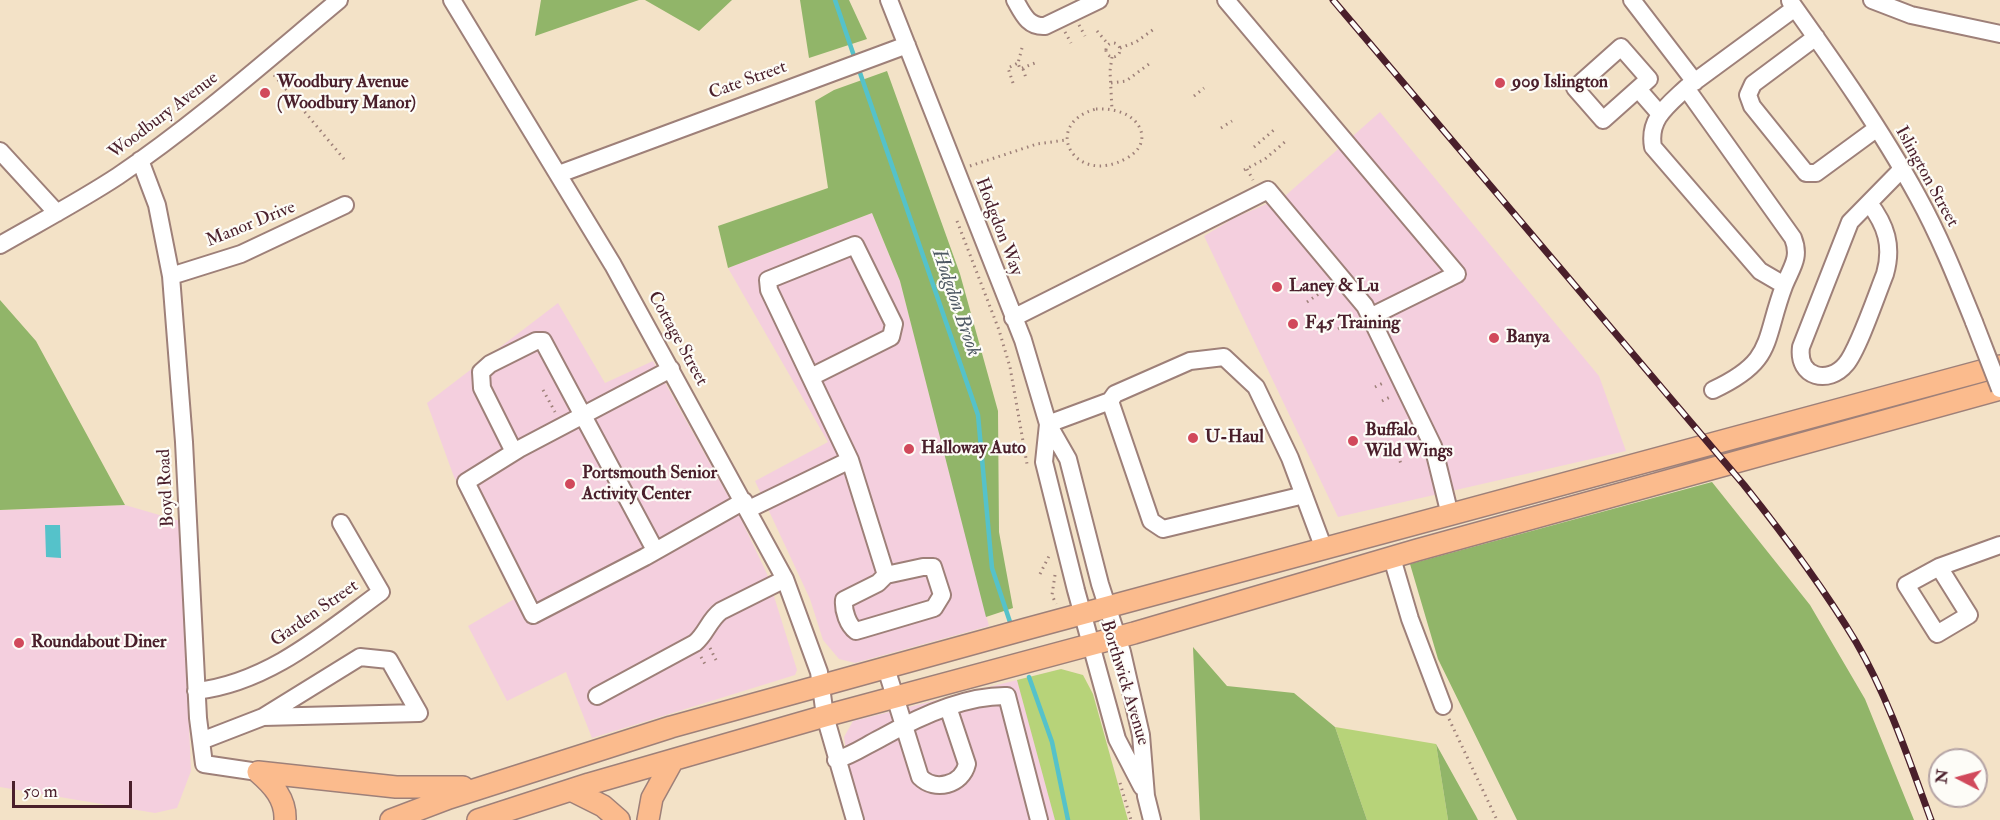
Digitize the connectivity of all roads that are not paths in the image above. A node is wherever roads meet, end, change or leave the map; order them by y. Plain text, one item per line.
1 (339, 0) edge
2 (452, 0) edge
3 (889, 0) edge
4 (1015, 0) edge
5 (1099, 0) edge
6 (1226, 0) edge
7 (1632, 0) edge
8 (1872, 0) edge
9 (1793, 4) edge
10 (2000, 33) edge
11 (1816, 37) junction
12 (907, 45) junction
13 (1690, 85) junction
14 (1638, 89) dead end
15 (1659, 113) junction
16 (1876, 129) junction
17 (0, 151) edge
18 (140, 160) junction
19 (1902, 169) junction
20 (559, 174) junction
21 (1869, 203) junction
22 (345, 205) dead end
23 (57, 213) junction
24 (0, 245) edge
25 (171, 276) junction
26 (1784, 285) junction
27 (1370, 317) junction
28 (1013, 318) junction
29 (2000, 366) edge
30 (671, 369) junction
31 (811, 377) junction
32 (2000, 389) edge
33 (1713, 390) dead end
34 (1110, 401) junction
35 (583, 417) junction
36 (1048, 424) junction
37 (514, 452) junction
38 (850, 460) junction
39 (1304, 495) junction
40 (746, 505) junction
41 (1450, 515) junction
42 (341, 523) dead end
43 (2000, 545) edge
44 (1324, 549) junction
45 (655, 550) junction
46 (1392, 558) junction
47 (1939, 567) dead end
48 (886, 575) junction
49 (785, 579) junction
50 (1108, 608) junction
51 (1083, 614) junction
52 (1117, 638) junction
53 (1092, 644) junction
54 (886, 668) junction
55 (821, 686) junction
56 (196, 691) junction
57 (597, 696) dead end
58 (895, 697) junction
59 (1443, 706) road end
60 (948, 707) junction
61 (825, 716) junction
62 (263, 717) junction
63 (904, 727) junction
64 (201, 741) junction
65 (673, 760) junction
66 (836, 760) junction
67 (258, 772) junction
68 (498, 783) junction
69 (571, 790) junction
70 (1146, 796) junction
71 (285, 820) edge
72 (391, 820) edge
73 (478, 820) edge
74 (619, 820) edge
75 (648, 820) edge
76 (855, 820) edge
77 (1039, 820) edge
78 (1152, 820) edge

1 - 18 street, Woodbury Avenue
2 - 20 street, Cottage Street
3 - 12 street
4 - 5 street
6 - 27 street
7 - 13 street
8 - 10 street
9 - 11 street, Islington Street
9 - 13 street
11 - 16 street, Islington Street
11 - 16 street
12 - 20 street, Cate Street
12 - 28 street, Hodgdon Way
13 - 15 street
13 - 26 street
14 - 15 street
15 - 26 street
16 - 19 street, Islington Street
17 - 23 street
18 - 23 street, Woodbury Avenue
18 - 25 street, Boyd Road
19 - 21 street
19 - 32 street, Islington Street, bridge
20 - 30 street, Cottage Street
21 - 21 street
22 - 25 street, Manor Drive
23 - 24 street, Woodbury Avenue
25 - 56 street, Boyd Road
26 - 33 street
27 - 28 street
27 - 41 street
28 - 36 street, Hodgdon Way
29 - 41 main road
30 - 35 street
30 - 40 street, Cottage Street
31 - 31 street
31 - 38 street
32 - 46 main road
34 - 36 street
34 - 39 street
34 - 39 street
35 - 37 street
35 - 37 street
35 - 45 street
36 - 50 street, Hodgdon Way
36 - 51 street, Hodgdon Way
37 - 45 street
38 - 40 street
38 - 48 street
39 - 44 street
40 - 45 street
40 - 49 street, Cottage Street
41 - 44 main road
42 - 56 street, Garden Street
43 - 47 street
44 - 50 main road
46 - 52 main road
46 - 59 street
48 - 48 street
49 - 55 street, Cottage Street
49 - 57 street
50 - 51 main road
50 - 52 street, Borthwick Avenue
51 - 53 street, Borthwick Avenue
51 - 54 main road
52 - 53 main road
52 - 70 street, Borthwick Avenue
53 - 58 main road
53 - 70 street, Borthwick Avenue
54 - 55 main road
54 - 58 street
55 - 61 street, Cottage Street
55 - 68 main road
56 - 64 street, Boyd Road
58 - 61 main road
58 - 63 street
60 - 63 street
60 - 63 street
60 - 77 street
61 - 65 main road
61 - 66 street, Cottage Street
62 - 62 street
62 - 64 street
63 - 66 street
64 - 67 street, Boyd Road
65 - 69 main road
65 - 75 main road
66 - 76 street, Cottage Street
67 - 68 main road
67 - 71 main road
68 - 72 main road
69 - 73 main road
69 - 74 main road
70 - 78 street, Borthwick Avenue

